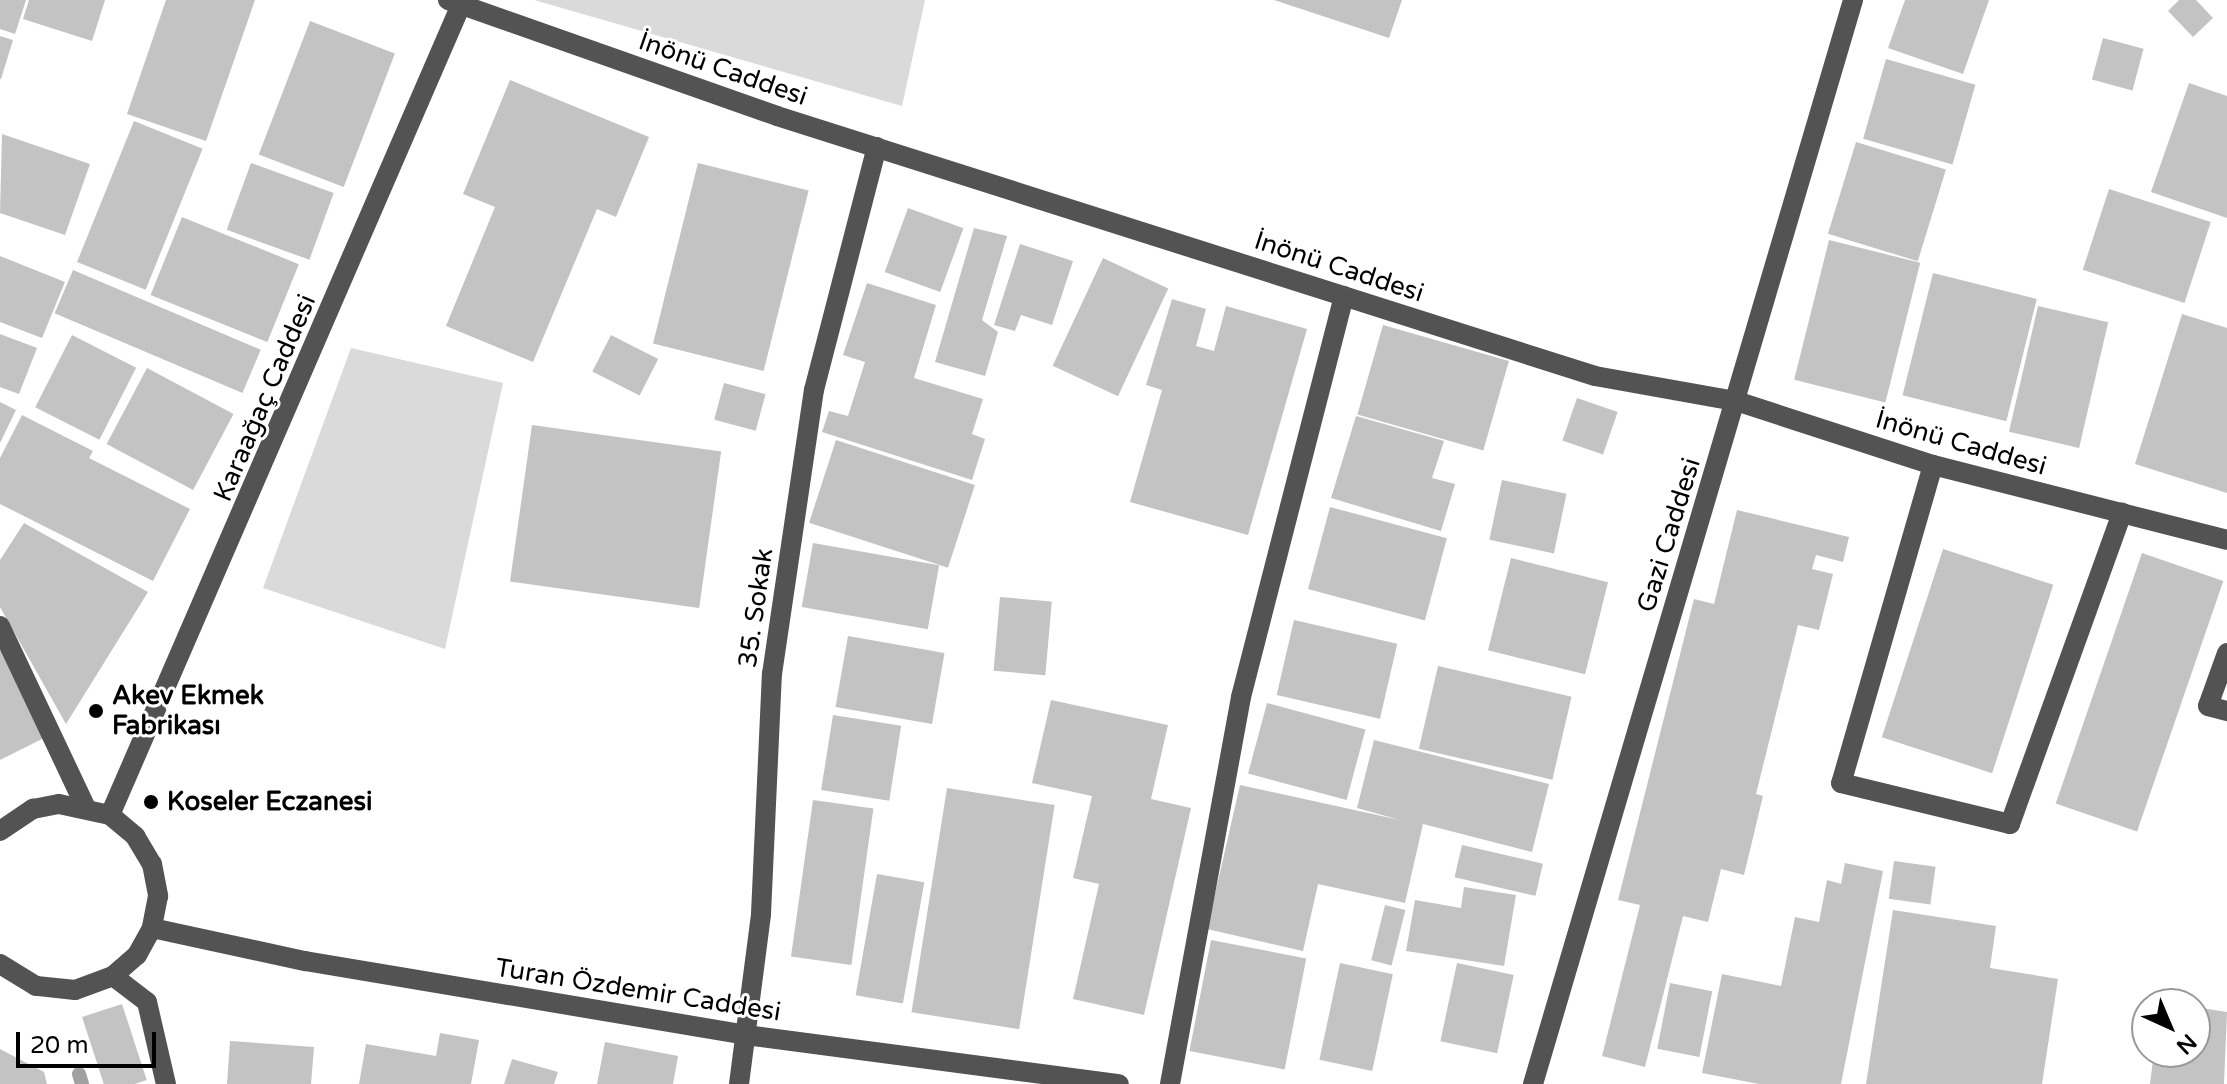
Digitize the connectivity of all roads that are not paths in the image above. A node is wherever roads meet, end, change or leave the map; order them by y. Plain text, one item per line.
1 (1853, 0) edge
2 (457, 1) edge
3 (877, 147) junction
4 (1344, 296) junction
5 (1736, 401) junction
6 (1933, 465) junction
7 (2122, 513) junction
8 (2227, 540) edge
9 (0, 626) edge
10 (2227, 653) edge
11 (2227, 711) edge
12 (85, 806) junction
13 (110, 815) junction
14 (3, 820) edge
15 (152, 928) junction
16 (0, 965) edge
17 (113, 976) junction
18 (746, 1035) junction
19 (166, 1084) edge
20 (739, 1084) edge
21 (1119, 1084) edge
22 (1170, 1084) edge
23 (1533, 1084) edge

1 - 5 street, Gazi Caddesi
2 - 3 street, İnönü Caddesi
2 - 13 street, Karaağaç Caddesi
3 - 4 street, İnönü Caddesi
3 - 18 street, 35. Sokak
4 - 5 street, İnönü Caddesi
4 - 22 street
5 - 6 street, İnönü Caddesi
5 - 23 street, Gazi Caddesi
6 - 7 street, İnönü Caddesi
6 - 7 street
7 - 8 street, İnönü Caddesi
9 - 12 street
10 - 11 street
12 - 13 street
12 - 14 street
13 - 15 street
15 - 17 street
15 - 18 street, Turan Özdemir Caddesi
16 - 17 street
17 - 19 street
18 - 20 street, 35. Sokak
18 - 21 street, Turan Özdemir Caddesi

